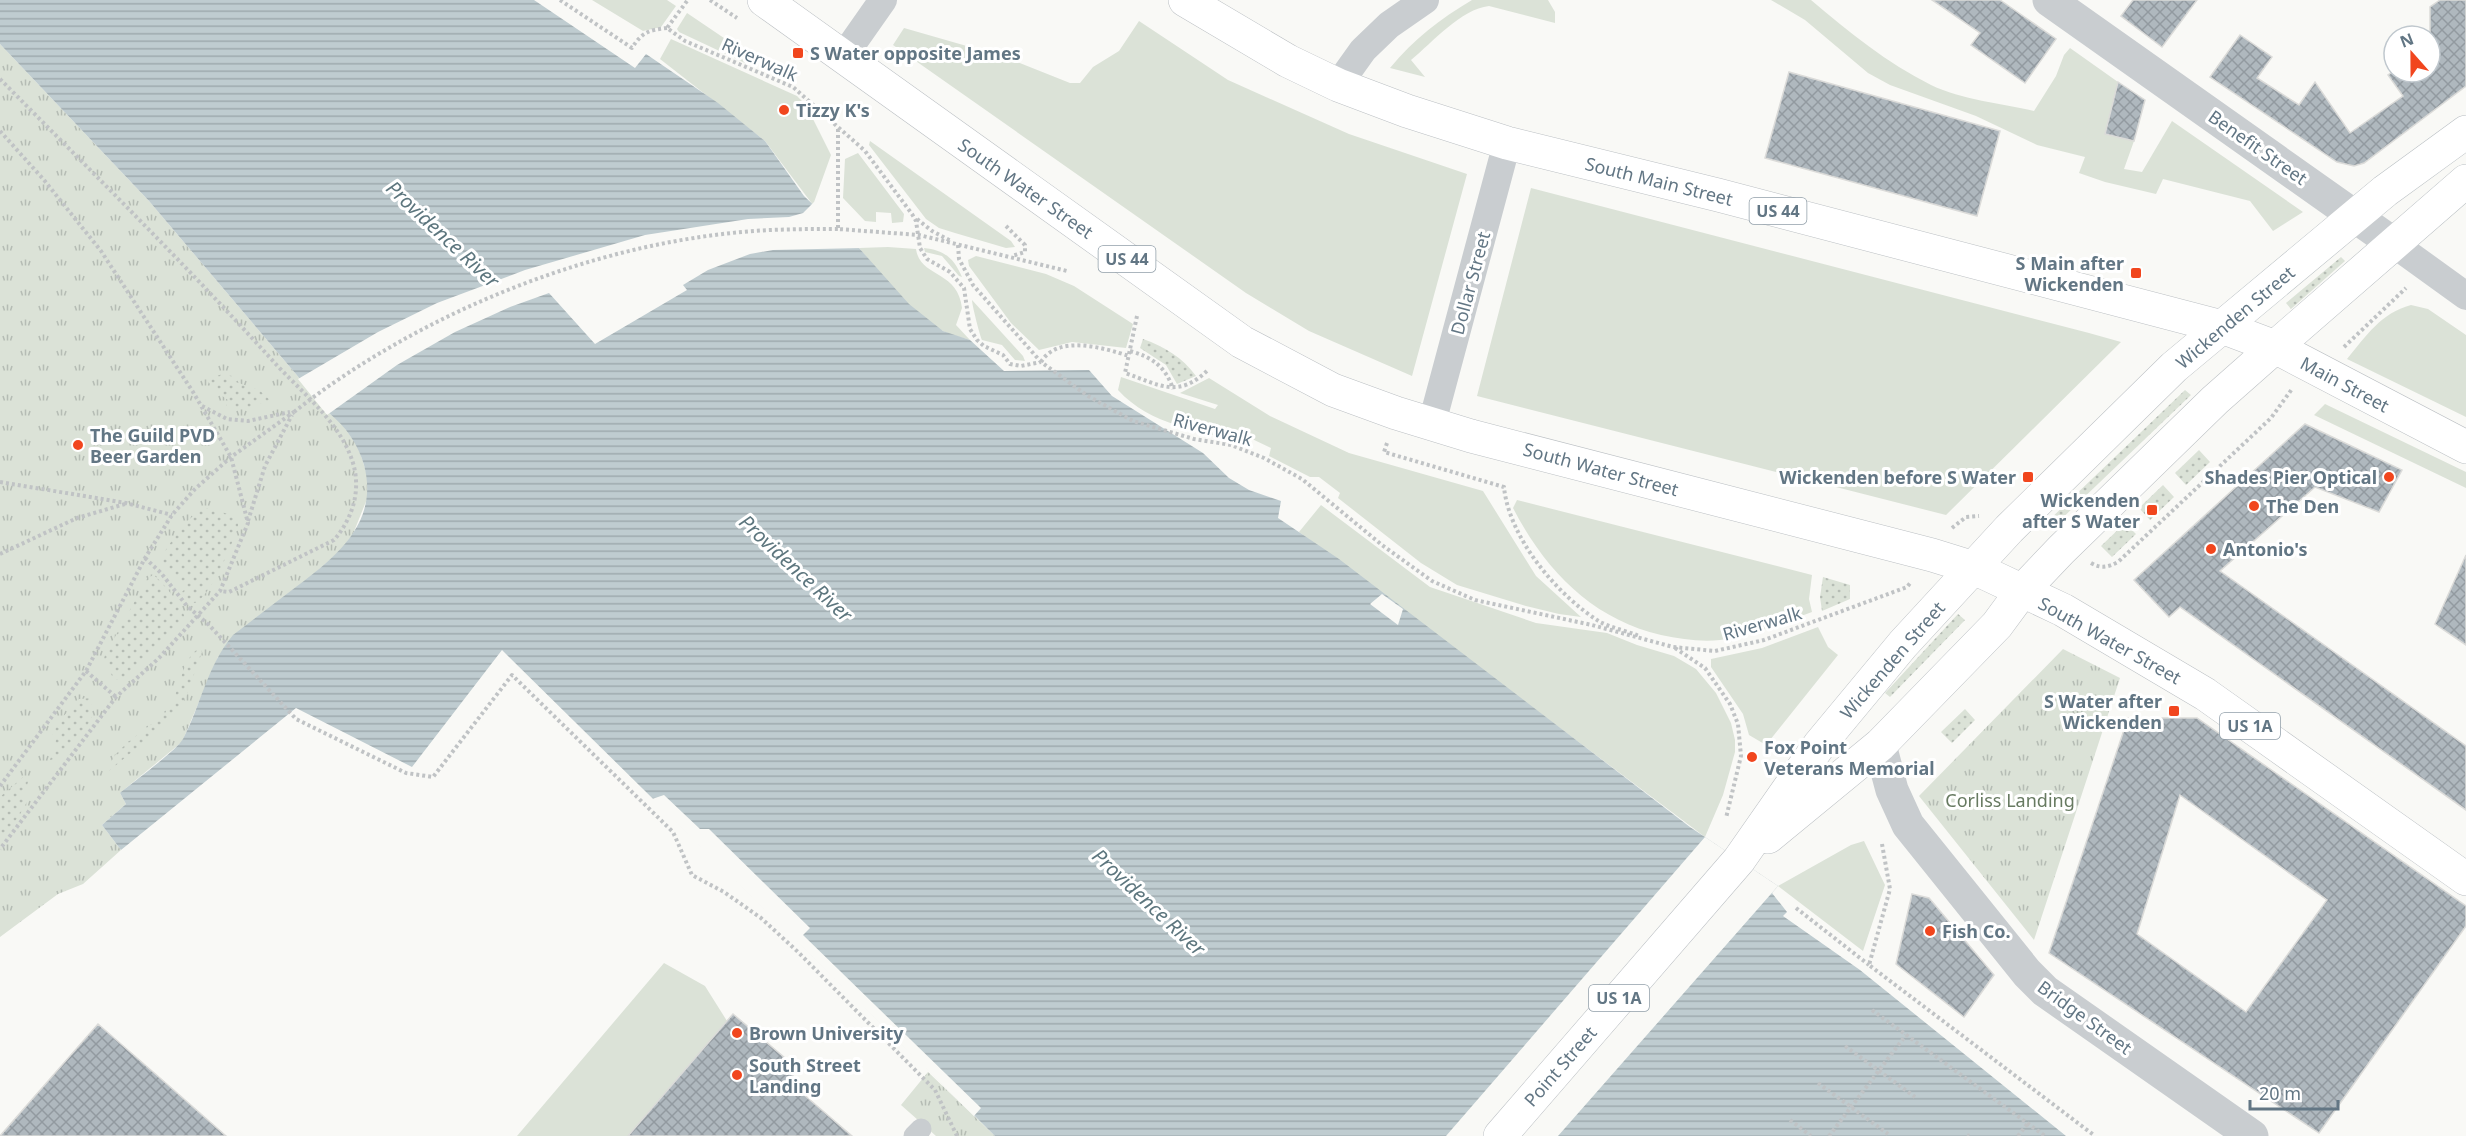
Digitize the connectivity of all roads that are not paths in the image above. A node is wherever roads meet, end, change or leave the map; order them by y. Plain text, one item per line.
1 (764, 0) edge
2 (883, 0) edge
3 (1185, 0) edge
4 (1425, 0) edge
5 (2057, 2) edge
6 (843, 57) junction
7 (1338, 85) junction
8 (2466, 132) edge
9 (1507, 143) junction
10 (2466, 181) edge
11 (2355, 216) junction
12 (2394, 244) junction
13 (2466, 296) edge
14 (2222, 327) junction
15 (2275, 347) junction
16 (1432, 423) junction
17 (2466, 447) edge
18 (1974, 568) junction
19 (2022, 591) junction
20 (1880, 744) junction
21 (1739, 860) junction
22 (2466, 879) edge
23 (1500, 1136) edge
24 (2252, 1136) edge

1 - 6 main road, South Water Street / US 44
2 - 6 street
3 - 7 main road, South Main Street / US 44
4 - 7 street
5 - 11 street, Benefit Street
6 - 16 main road, South Water Street / US 44
7 - 9 main road, South Main Street / US 44
8 - 11 main road, Wickenden Street
9 - 14 main road, South Main Street / US 44
9 - 16 street, Dollar Street
10 - 12 main road
11 - 12 street, Benefit Street
11 - 14 main road, Wickenden Street
12 - 13 street, Benefit Street
12 - 15 main road
14 - 15 main road, Main Street
14 - 18 main road, Wickenden Street / US 1A
15 - 17 main road, Main Street
15 - 19 main road
16 - 18 main road, South Water Street / US 44
18 - 19 main road, South Water Street / US 44
18 - 21 main road, Wickenden Street / US 1A
19 - 20 main road, US 1A
19 - 22 main road, South Water Street / US 1A
20 - 21 main road, US 1A
20 - 24 street, Bridge Street
21 - 23 main road, Point Street / US 1A

